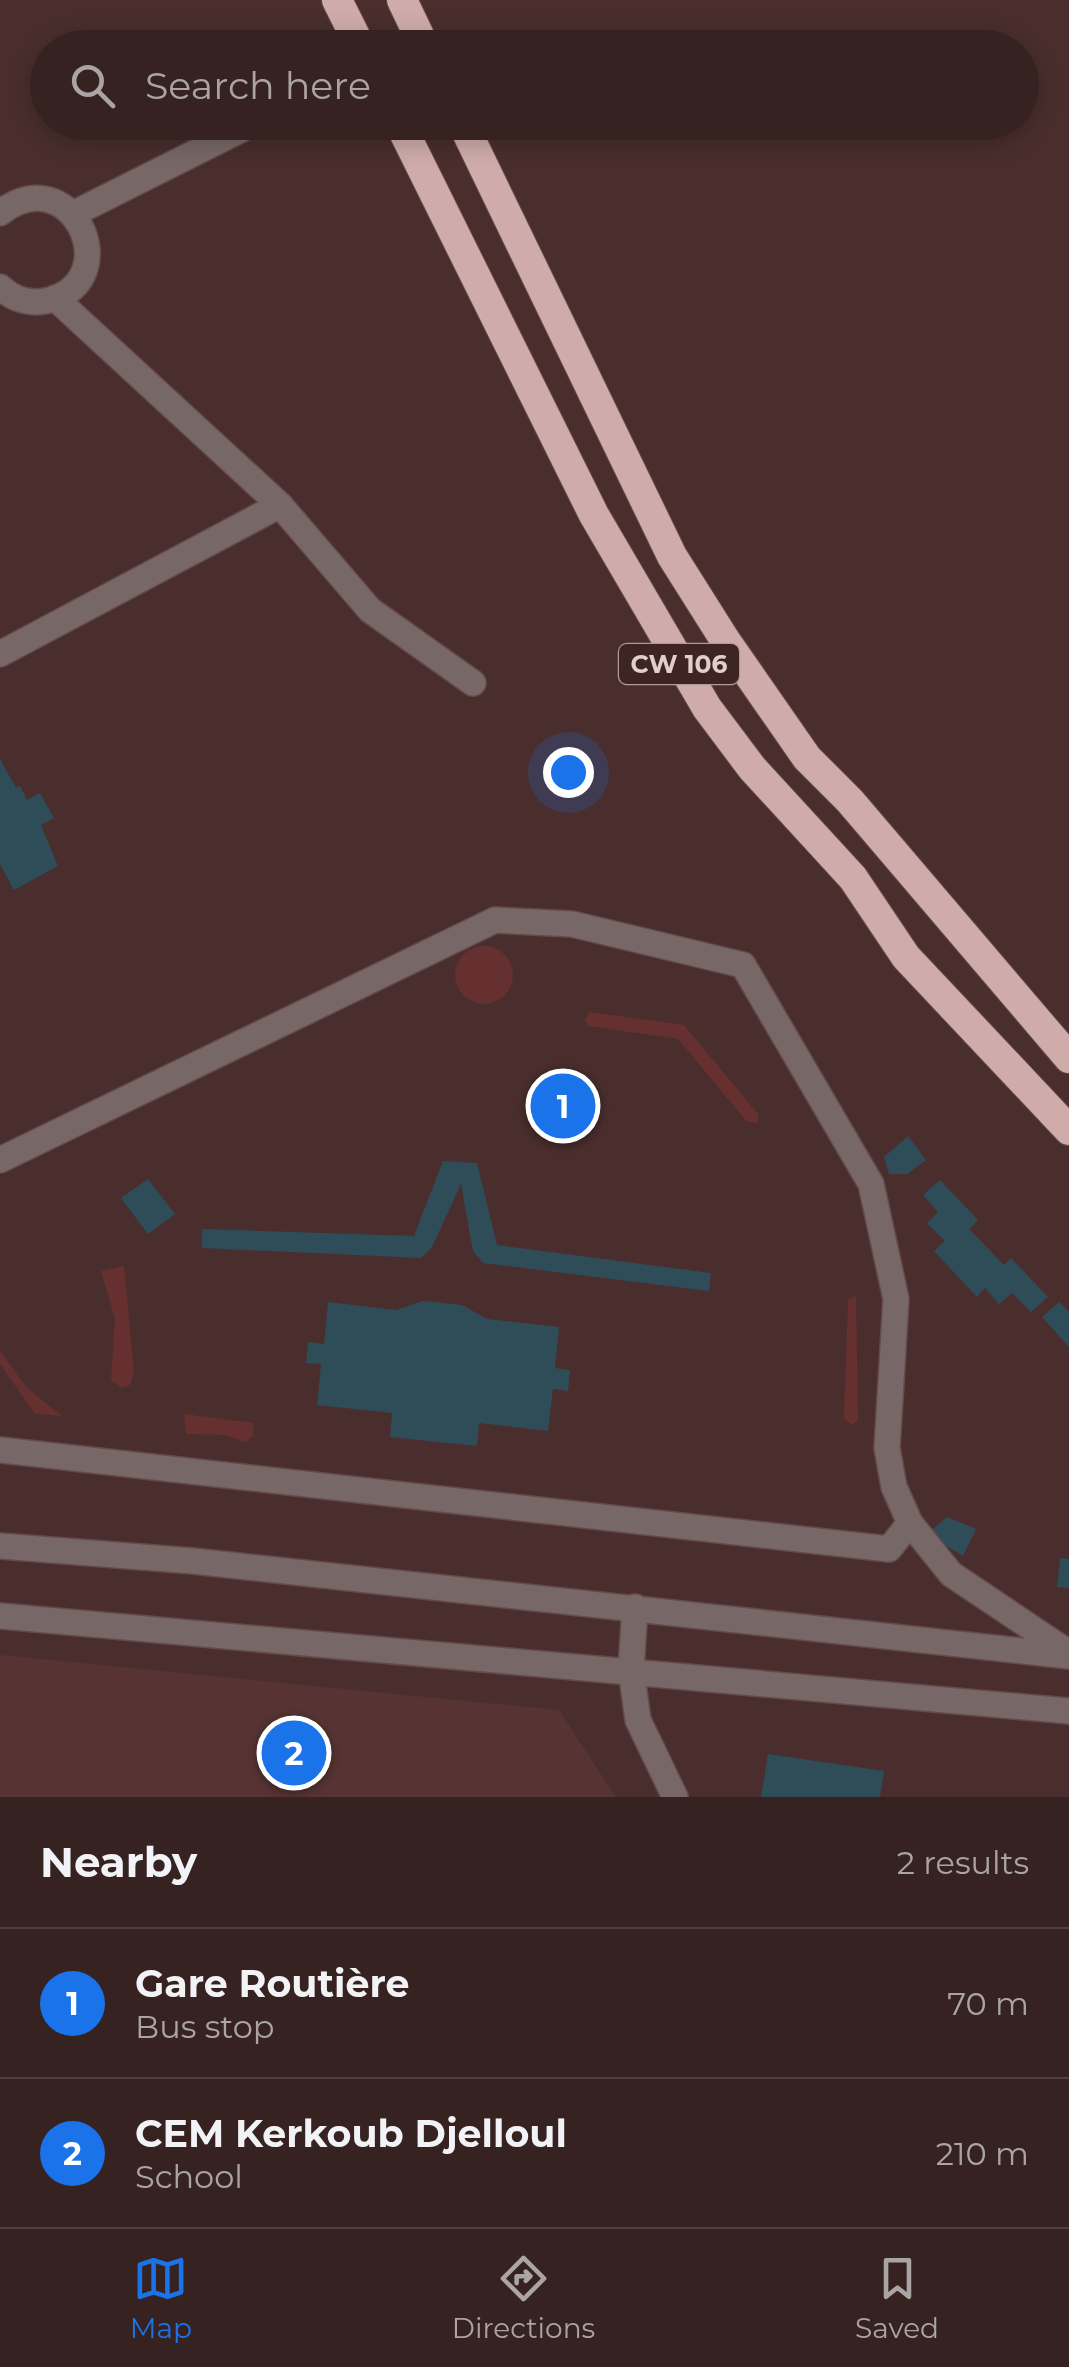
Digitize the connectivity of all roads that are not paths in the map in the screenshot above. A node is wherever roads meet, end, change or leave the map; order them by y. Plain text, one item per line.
1 (337, 0) edge
2 (402, 0) edge
3 (353, 30) edge
4 (416, 30) edge
5 (220, 140) edge
6 (408, 140) edge
7 (471, 140) edge
8 (0, 194) edge
9 (27, 199) junction
10 (0, 212) edge
11 (73, 214) junction
12 (0, 287) edge
13 (55, 298) junction
14 (280, 505) junction
15 (0, 654) edge
16 (473, 684) dead end
17 (1069, 1058) edge
18 (1069, 1130) edge
19 (0, 1160) edge
20 (0, 1450) edge
21 (910, 1523) junction
22 (0, 1546) edge
23 (635, 1607) junction
24 (0, 1616) edge
25 (1069, 1654) edge
26 (631, 1670) junction
27 (1069, 1711) edge
28 (675, 1797) edge

1 - 3 highway
2 - 4 highway
5 - 11 street
6 - 18 highway, CW 106
7 - 17 highway, CW 106
8 - 9 street
9 - 10 street
9 - 11 street
11 - 13 street
12 - 13 street
13 - 14 street
14 - 15 street
14 - 16 street
19 - 21 street
20 - 21 street
21 - 25 street
22 - 23 street
23 - 25 street
23 - 26 street
24 - 26 street
26 - 27 street
26 - 28 street

